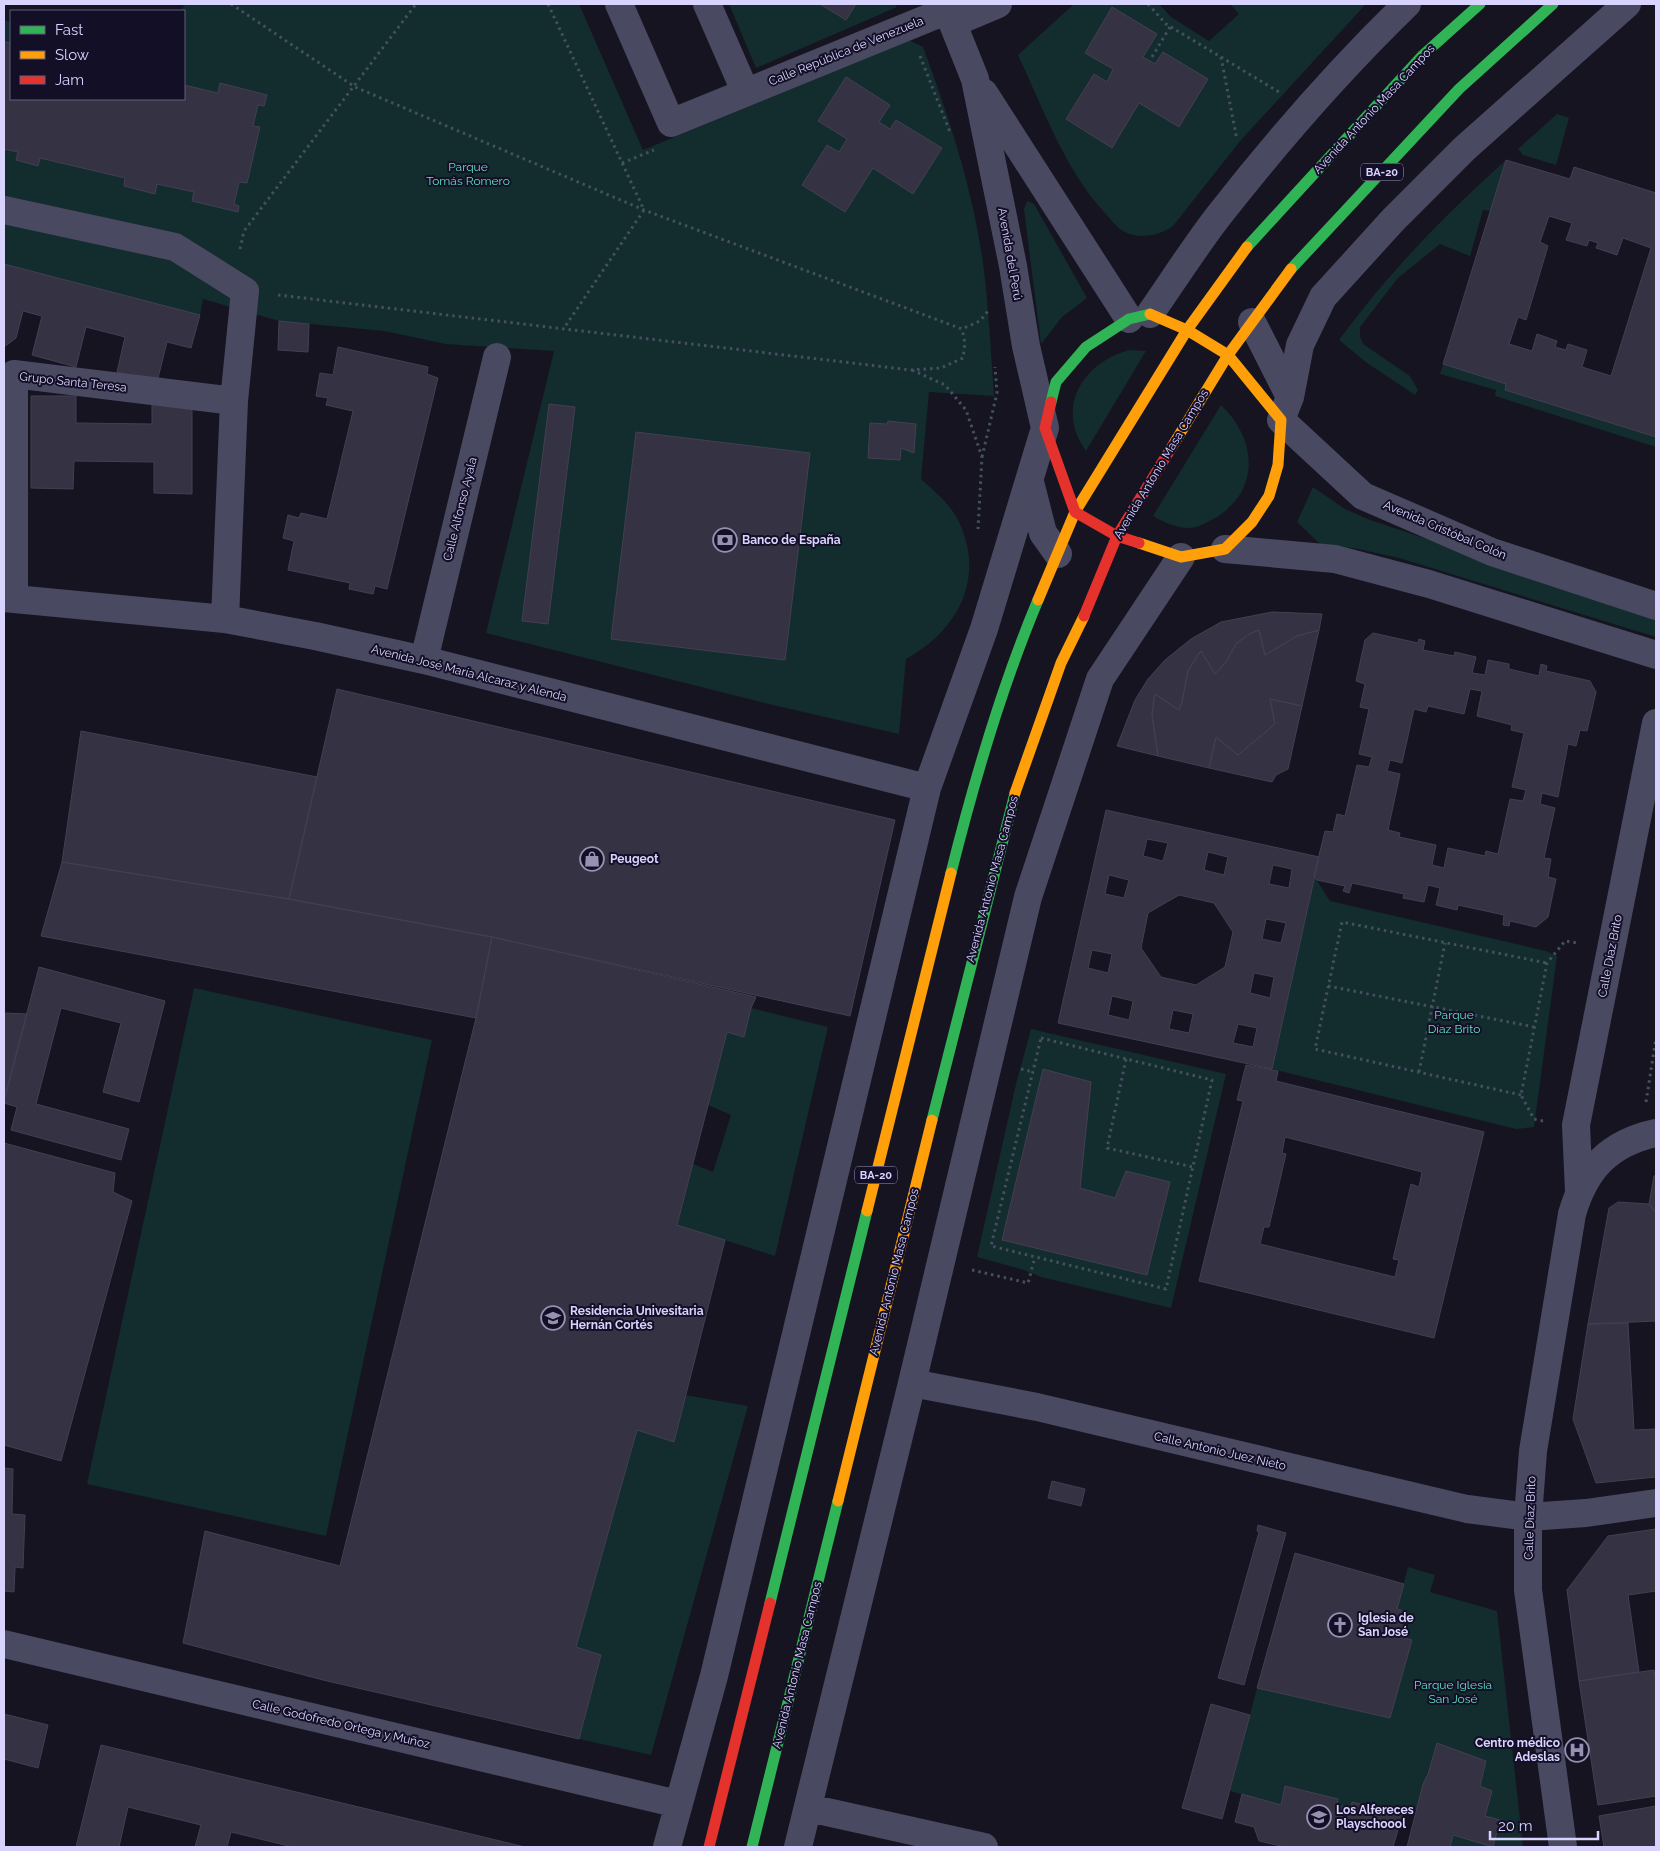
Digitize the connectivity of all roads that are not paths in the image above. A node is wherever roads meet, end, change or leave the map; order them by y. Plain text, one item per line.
1 (619, 4) edge
2 (707, 4) edge
3 (998, 4) edge
4 (1407, 4) edge
5 (1480, 4) edge
6 (1553, 4) edge
7 (1627, 4) edge
8 (949, 13) edge
9 (975, 79) junction
10 (745, 91) junction
11 (4, 210) edge
12 (1139, 316) junction
13 (1252, 322) junction
14 (1187, 330) junction
15 (1228, 355) junction
16 (497, 357) dead end
17 (234, 401) junction
18 (1286, 408) junction
19 (1045, 428) junction
20 (1030, 482) junction
21 (1075, 512) junction
22 (1117, 536) junction
23 (1224, 549) junction
24 (1058, 554) junction
25 (1181, 557) junction
26 (9, 599) edge
27 (1656, 606) edge
28 (225, 619) junction
29 (1656, 655) edge
30 (424, 660) junction
31 (1656, 723) edge
32 (927, 788) junction
33 (1648, 1134) edge
34 (1579, 1191) junction
35 (912, 1383) junction
36 (1656, 1503) edge
37 (1528, 1517) junction
38 (4, 1644) edge
39 (678, 1804) junction
40 (809, 1808) junction
41 (975, 1846) edge
42 (667, 1847) edge
43 (709, 1847) edge
44 (752, 1847) edge
45 (798, 1847) edge
46 (1563, 1847) edge

1 - 10 street, Calle República de Venezuela
2 - 10 street
3 - 8 street, Calle República de Venezuela
4 - 12 street
5 - 14 highway, Avenida Antonio Masa Campos / BA-20
6 - 13 highway, Avenida Antonio Masa Campos / BA-20
7 - 18 street
8 - 9 street, Avenida del Perú
8 - 10 street, Calle República de Venezuela
9 - 12 street, Avenida del Perú
9 - 19 street, Avenida del Perú
11 - 17 street
12 - 14 highway
12 - 19 highway
13 - 15 highway, Avenida Antonio Masa Campos / BA-20
13 - 18 street, Avenida Cristóbal Colón
14 - 15 highway
14 - 21 highway, Avenida Antonio Masa Campos / BA-20
15 - 18 highway
15 - 22 highway, Avenida Antonio Masa Campos / BA-20
16 - 30 street, Calle Alfonso Ayala
17 - 26 street, Grupo Santa Teresa
17 - 28 street
18 - 23 highway
18 - 27 street, Avenida Cristóbal Colón
19 - 20 street
19 - 21 highway
20 - 24 street
20 - 32 street
21 - 22 highway
21 - 24 highway, Avenida Antonio Masa Campos / BA-20
22 - 25 highway
22 - 44 highway, Avenida Antonio Masa Campos / BA-20
23 - 25 highway
23 - 29 street
24 - 43 highway, Avenida Antonio Masa Campos / BA-20
25 - 35 street
26 - 28 street, Avenida José María Alcaraz y Alenda
28 - 30 street, Avenida José María Alcaraz y Alenda
30 - 32 street, Avenida José María Alcaraz y Alenda
31 - 34 street, Calle Díaz Brito
32 - 39 street
33 - 34 street, Calle Díaz Brito
34 - 37 street, Calle Díaz Brito
35 - 37 street, Calle Antonio Juez Nieto
35 - 40 street
36 - 37 street, Calle Antonio Juez Nieto
37 - 46 street, Calle Díaz Brito
38 - 39 street, Calle Godofredo Ortega y Muñoz
39 - 42 street
40 - 41 street
40 - 45 street

